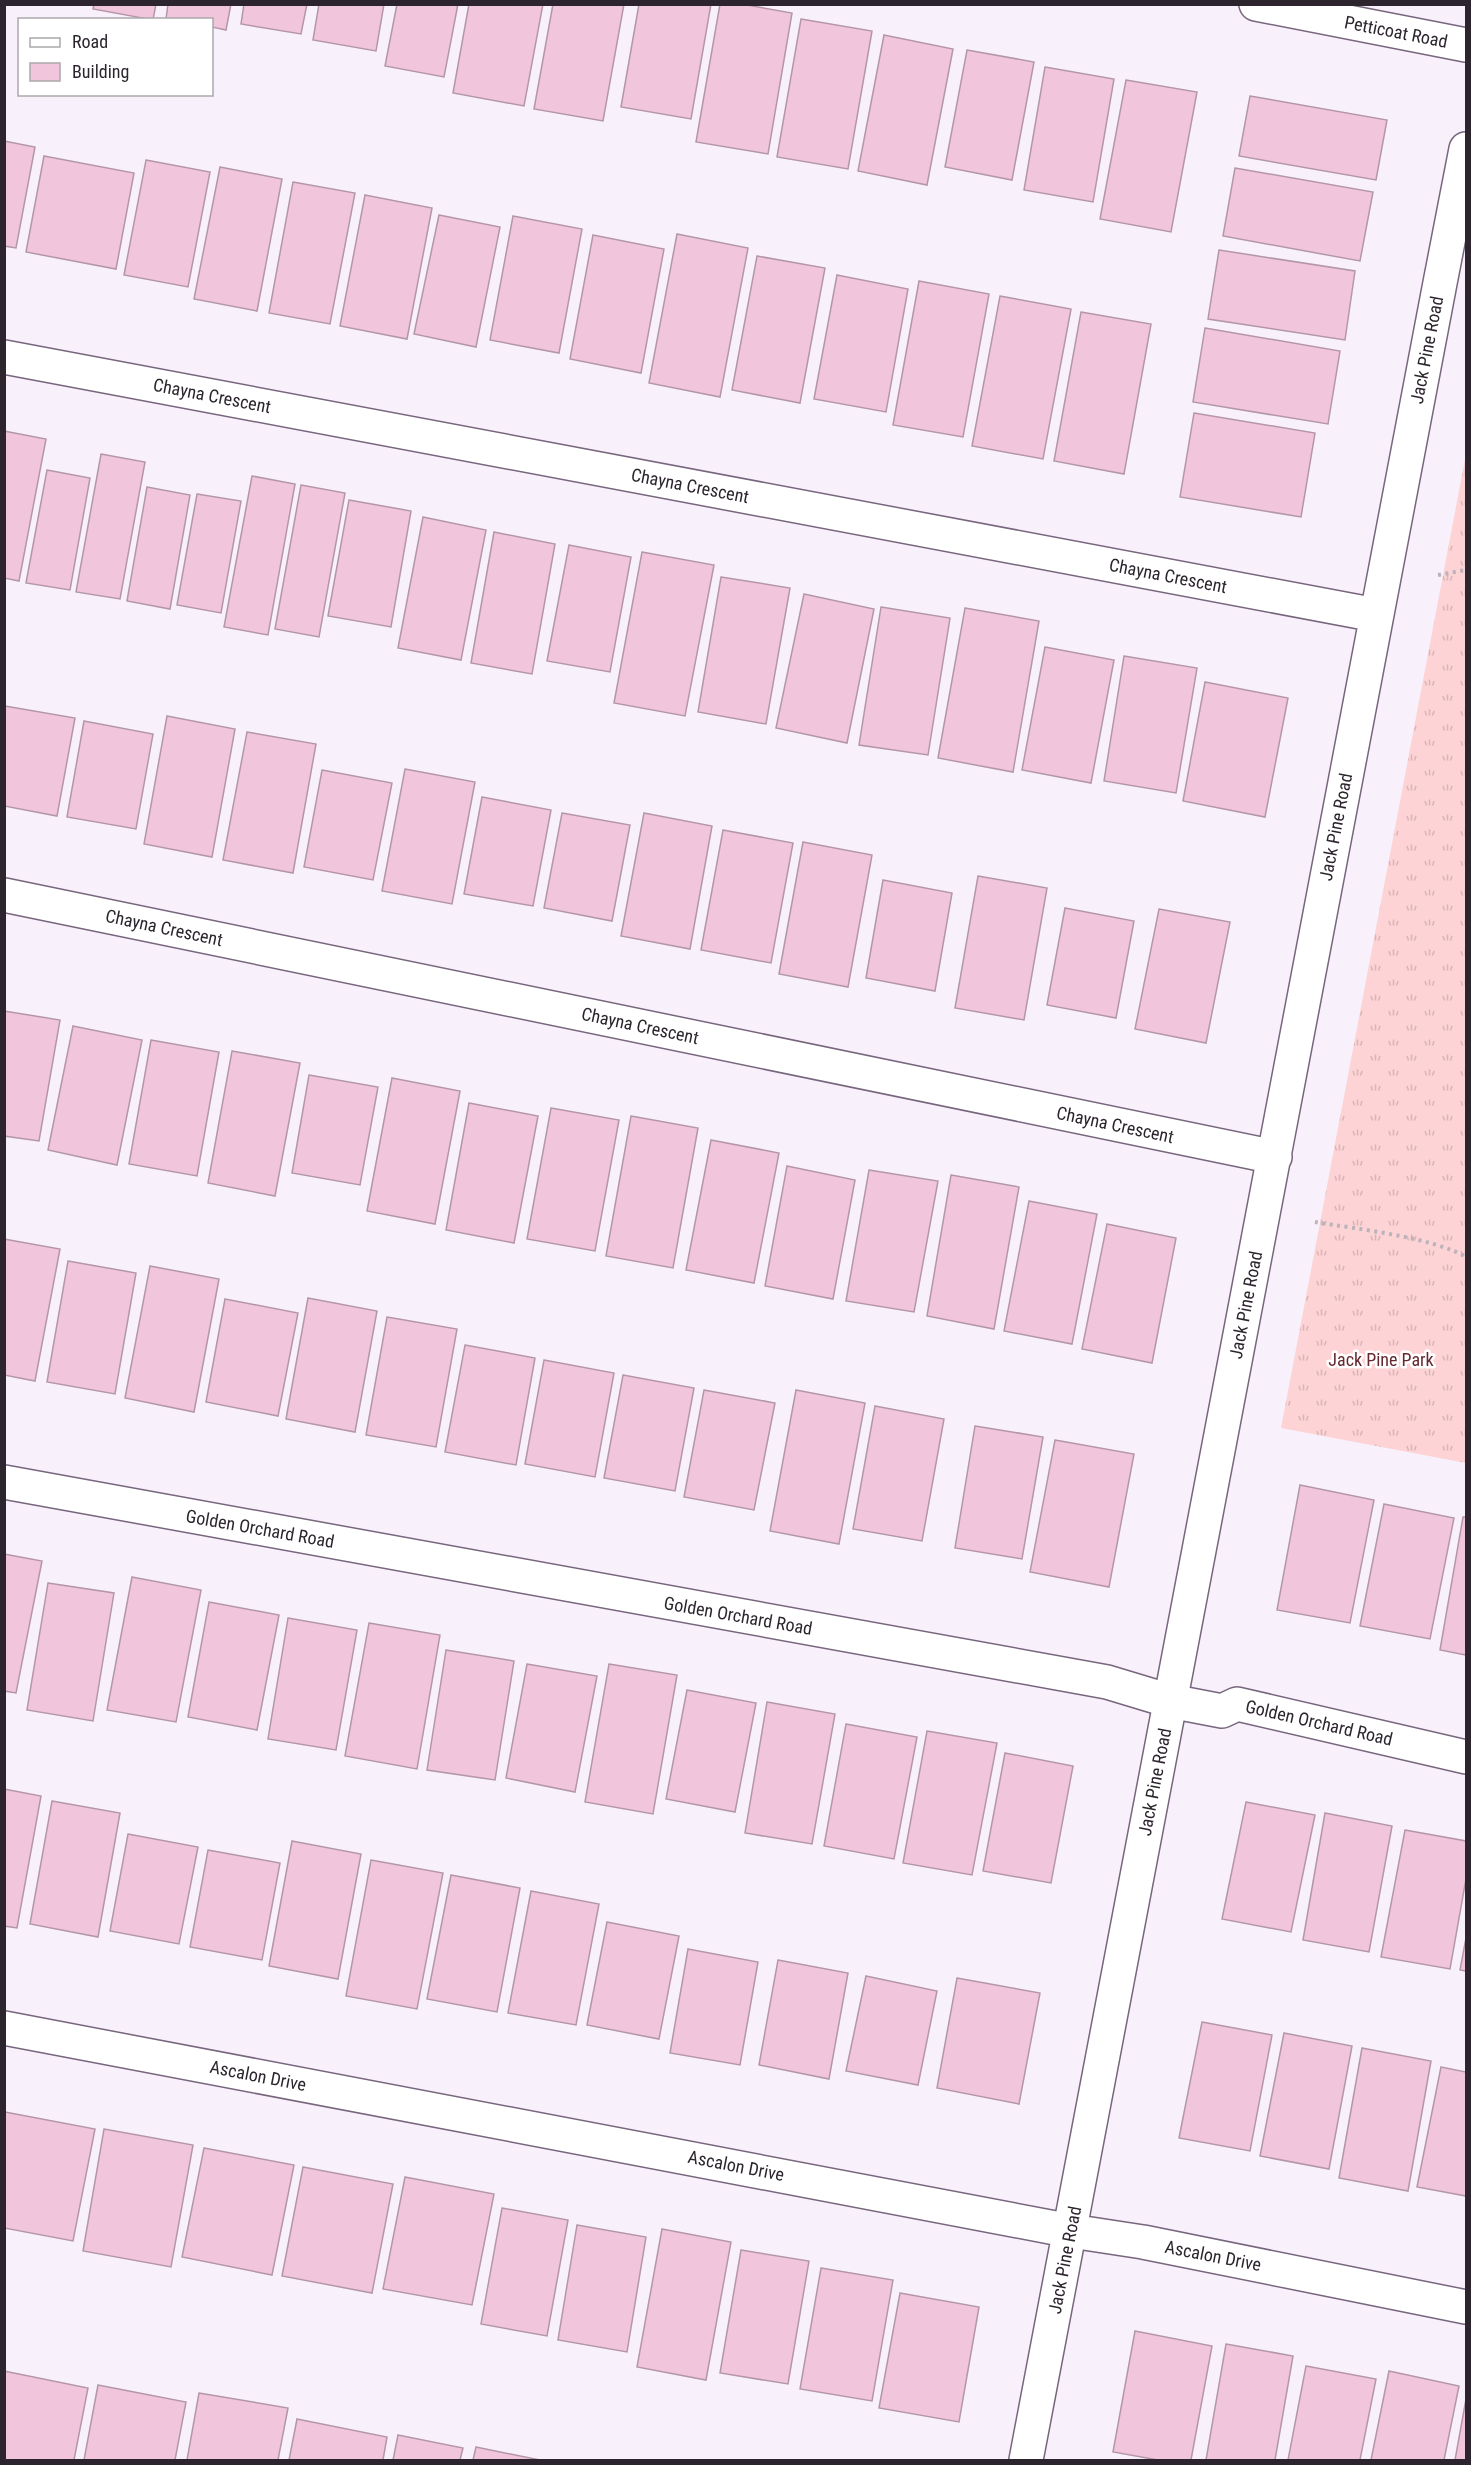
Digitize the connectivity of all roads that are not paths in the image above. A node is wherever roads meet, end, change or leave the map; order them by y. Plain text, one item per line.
1 (1256, 4) edge
2 (1467, 45) edge
3 (1467, 150) edge
4 (4, 357) edge
5 (1376, 615) junction
6 (4, 895) edge
7 (1275, 1156) junction
8 (4, 1482) edge
9 (1170, 1701) junction
10 (1467, 1757) edge
11 (4, 2028) edge
12 (1071, 2231) junction
13 (1467, 2307) edge
14 (1026, 2460) edge

1 - 2 street, Petticoat Road
3 - 5 street, Jack Pine Road
4 - 5 street, Chayna Crescent
5 - 7 street, Jack Pine Road
6 - 7 street, Chayna Crescent
7 - 9 street, Jack Pine Road
8 - 9 street, Golden Orchard Road
9 - 10 street, Golden Orchard Road
9 - 12 street, Jack Pine Road
11 - 12 street, Ascalon Drive
12 - 13 street, Ascalon Drive
12 - 14 street, Jack Pine Road

